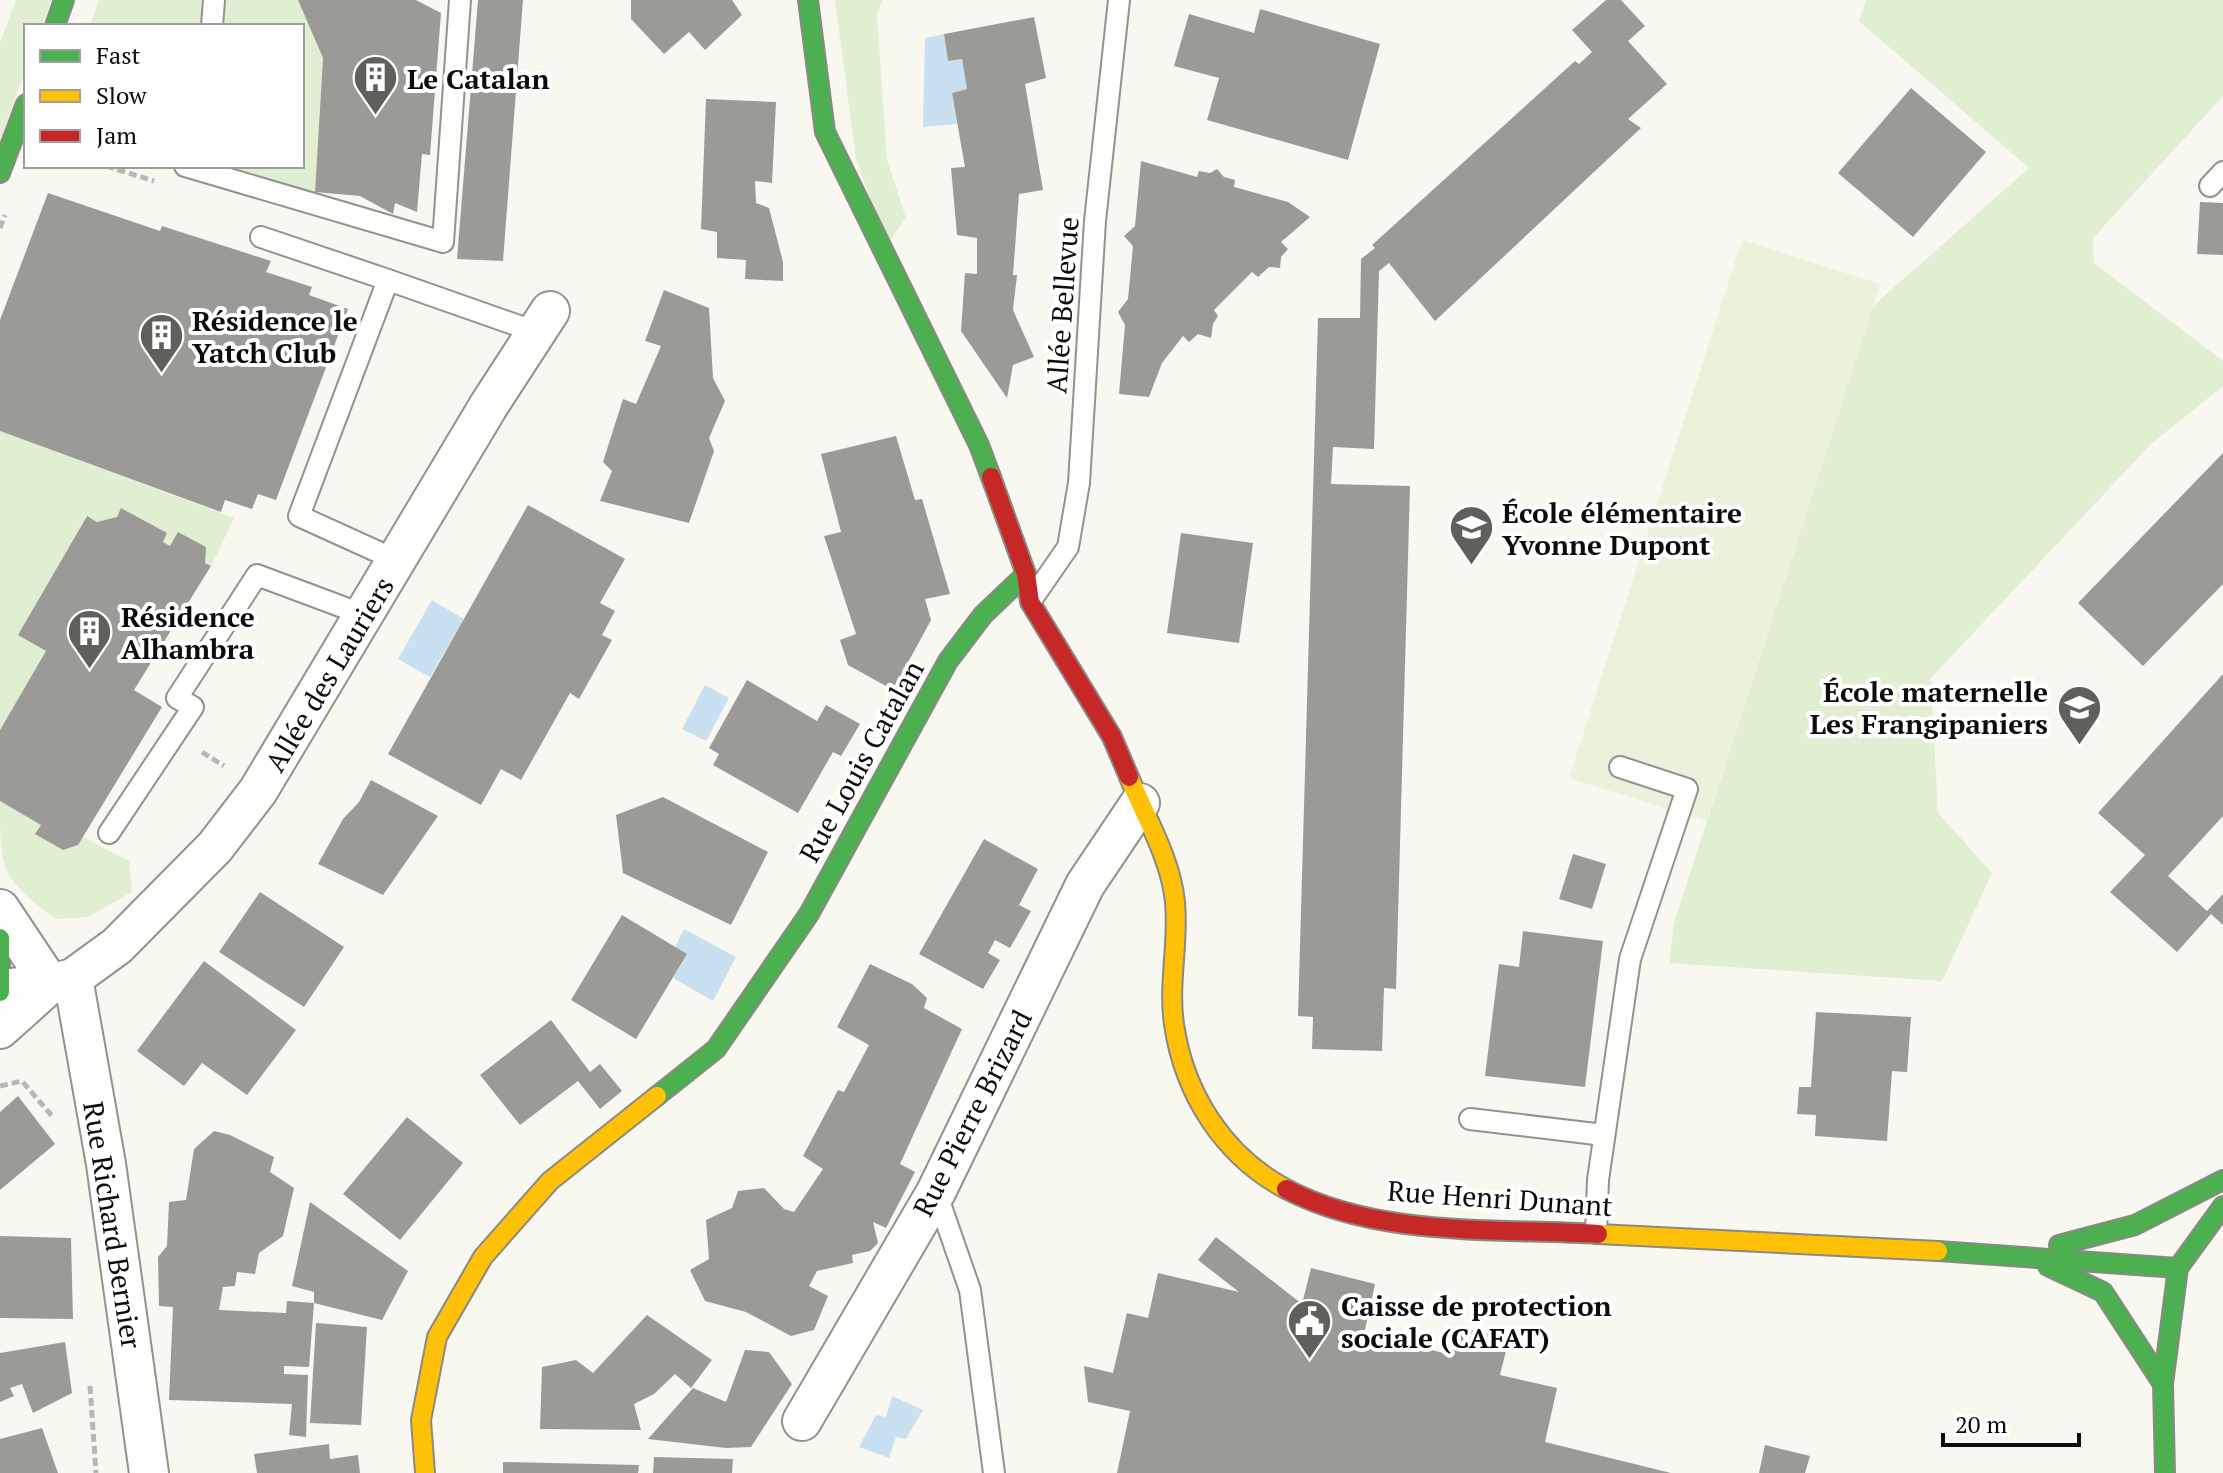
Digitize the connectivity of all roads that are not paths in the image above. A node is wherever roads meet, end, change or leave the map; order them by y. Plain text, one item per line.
1 (64, 0) edge
2 (214, 0) edge
3 (460, 0) edge
4 (808, 0) edge
5 (1119, 0) edge
6 (56, 24) edge
7 (212, 24) edge
8 (24, 113) edge
9 (198, 168) edge
10 (0, 173) edge
11 (261, 237) dead end
12 (388, 280) junction
13 (543, 321) joint
14 (396, 560) junction
15 (1026, 574) junction
16 (1030, 602) junction
17 (364, 615) junction
18 (1620, 767) dead end
19 (1140, 803) junction
20 (109, 833) dead end
21 (0, 909) edge
22 (0, 938) edge
23 (61, 981) junction
24 (0, 990) edge
25 (0, 1029) edge
26 (1470, 1119) dead end
27 (1604, 1135) junction
28 (2223, 1180) edge
29 (936, 1192) junction
30 (2223, 1206) edge
31 (1596, 1233) junction
32 (2024, 1255) junction
33 (2178, 1268) junction
34 (2163, 1384) junction
35 (802, 1421) dead end
36 (149, 1473) edge
37 (425, 1473) edge
38 (994, 1473) edge
39 (2165, 1473) edge

1 - 6 street
2 - 7 lane
3 - 9 lane
4 - 15 street
5 - 16 lane, Allée Bellevue
8 - 10 street
11 - 12 lane
12 - 13 lane
12 - 14 lane
13 - 14 street, Allée des Lauriers
14 - 17 street, Allée des Lauriers
15 - 16 street, Rue Henri Dunant
15 - 37 street, Rue Louis Catalan
16 - 19 street, Rue Henri Dunant
17 - 20 lane
17 - 23 street, Allée des Lauriers
18 - 27 lane
19 - 29 street, Rue Pierre Brizard
19 - 31 street, Rue Henri Dunant
21 - 23 street
22 - 24 street
23 - 24 street
23 - 25 street, Allée des Lauriers
23 - 36 street, Rue Richard Bernier
26 - 27 lane
27 - 31 lane
28 - 32 street, Rue Henri Dunant
29 - 35 street, Rue Pierre Brizard
29 - 38 lane
30 - 33 street
31 - 32 street, Rue Henri Dunant
32 - 33 street, Rue Henri Dunant
32 - 34 street, Rue Henri Dunant
33 - 34 street
34 - 39 street

